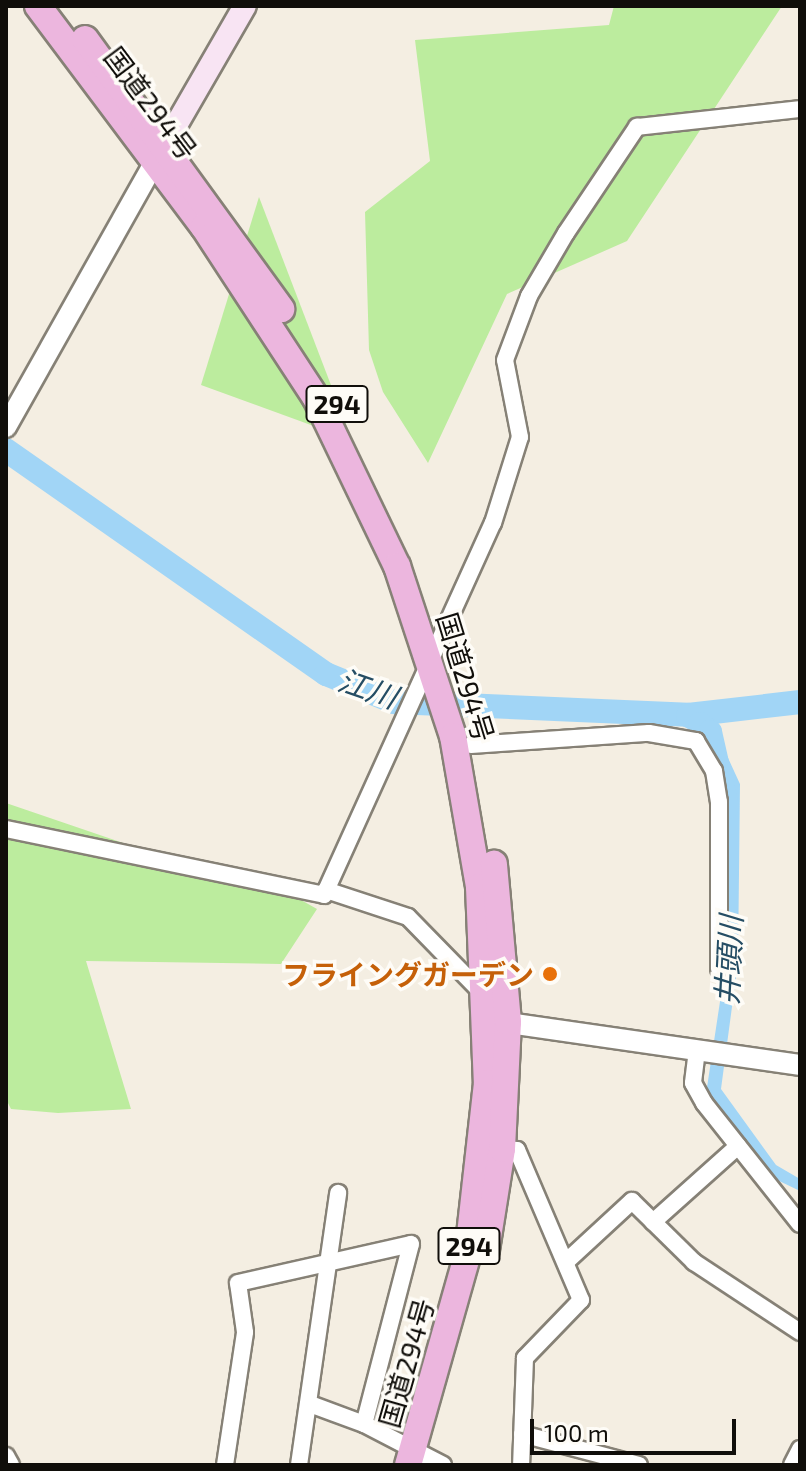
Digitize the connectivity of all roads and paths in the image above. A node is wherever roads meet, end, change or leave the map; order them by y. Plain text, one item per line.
1 (38, 6) edge
2 (60, 6) edge
3 (245, 6) edge
4 (800, 109) edge
5 (160, 152) junction
6 (10, 420) edge
7 (436, 646) junction
8 (438, 692) junction
9 (464, 739) junction
10 (6, 829) edge
11 (326, 890) junction
12 (719, 969) dead end
13 (494, 1013) junction
14 (701, 1050) junction
15 (800, 1065) edge
16 (738, 1146) junction
17 (502, 1149) junction
18 (338, 1193) dead end
19 (653, 1222) junction
20 (800, 1224) edge
21 (568, 1260) junction
22 (332, 1264) junction
23 (800, 1332) edge
24 (310, 1404) junction
25 (364, 1424) junction
26 (522, 1434) junction
27 (800, 1449) edge
28 (6, 1456) edge
29 (424, 1460) edge
30 (613, 1461) edge
31 (11, 1465) edge
32 (225, 1465) edge
33 (299, 1465) edge
34 (521, 1465) edge
35 (639, 1465) edge
36 (792, 1465) edge

1 - 5 highway, 国道294号 / 294
2 - 5 highway, 国道294号 / 294
3 - 5 main road
4 - 7 street
5 - 6 street
5 - 7 highway, 国道294号 / 294
7 - 8 highway, 国道294号 / 294
7 - 8 street
8 - 9 highway, 国道294号 / 294
8 - 11 street
9 - 12 street
9 - 13 highway, 国道294号 / 294
10 - 11 street
11 - 13 street
13 - 14 street
13 - 17 highway, 国道294号 / 294
13 - 29 highway, 国道294号 / 294
14 - 15 street
14 - 16 street
16 - 19 street
16 - 20 street
17 - 21 street
17 - 29 highway, 国道294号 / 294
18 - 22 street
19 - 21 street
19 - 23 street
21 - 26 street
22 - 24 street
22 - 25 street
22 - 32 street
24 - 25 street
24 - 33 street
25 - 29 street
26 - 30 street
26 - 34 street
27 - 36 street
28 - 31 street
30 - 35 street

